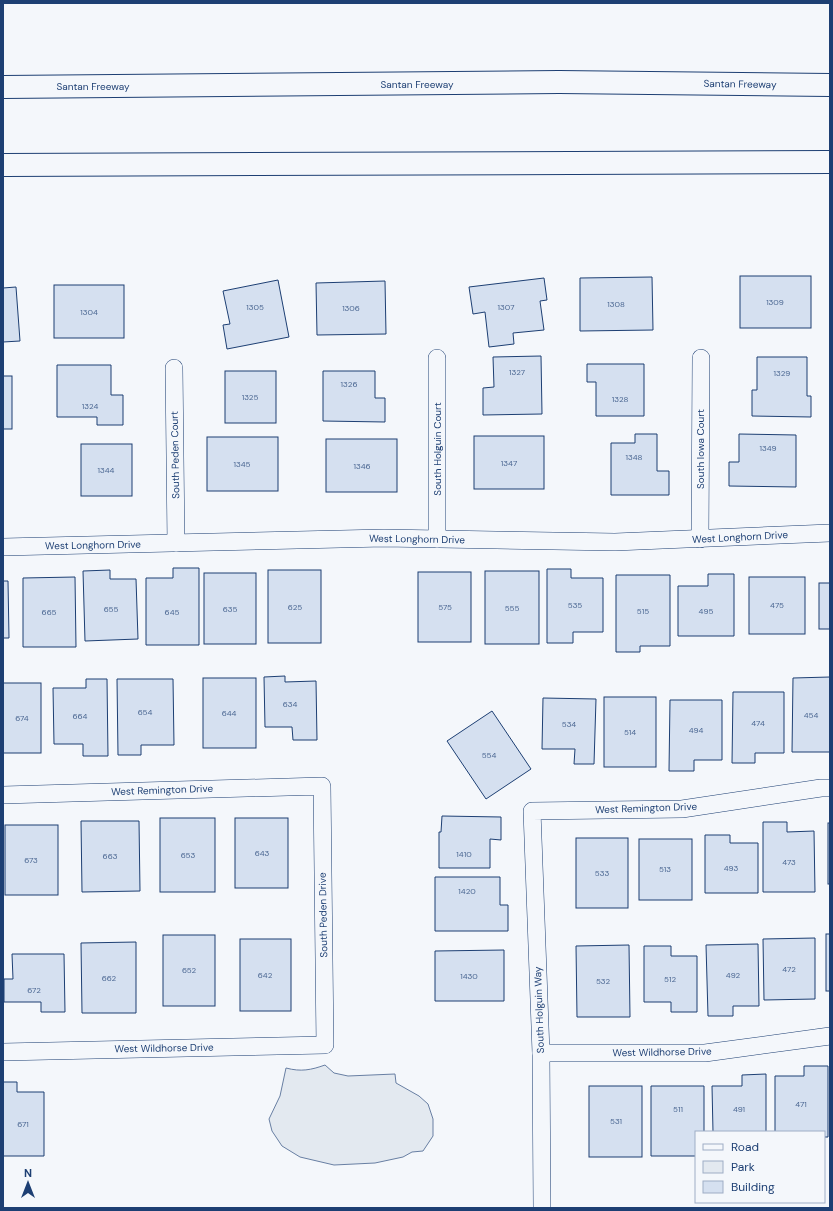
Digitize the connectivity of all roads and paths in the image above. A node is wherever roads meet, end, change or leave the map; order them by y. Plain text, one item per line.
1 (830, 85) edge
2 (3, 87) edge
3 (830, 162) edge
4 (3, 165) edge
5 (437, 358) dead end
6 (700, 358) dead end
7 (174, 368) dead end
8 (830, 533) edge
9 (437, 539) junction
10 (700, 539) junction
11 (176, 543) junction
12 (3, 547) edge
13 (322, 786) joint
14 (830, 788) edge
15 (3, 795) edge
16 (532, 811) joint
17 (830, 1036) edge
18 (325, 1045) joint
19 (3, 1052) edge
20 (541, 1053) junction
21 (542, 1208) edge

1 - 2 highway, Santan Freeway
3 - 4 highway
5 - 9 street, South Holguin Court
6 - 10 street, South Iowa Court
7 - 11 street, South Peden Court
8 - 10 street, West Longhorn Drive
9 - 10 street, West Longhorn Drive
9 - 11 street, West Longhorn Drive
11 - 12 street, West Longhorn Drive
13 - 15 street, West Remington Drive
13 - 18 street, South Peden Drive
14 - 16 street, West Remington Drive
16 - 20 street, South Holguin Way
17 - 20 street, West Wildhorse Drive
18 - 19 street, West Wildhorse Drive
20 - 21 street, South Holguin Way

